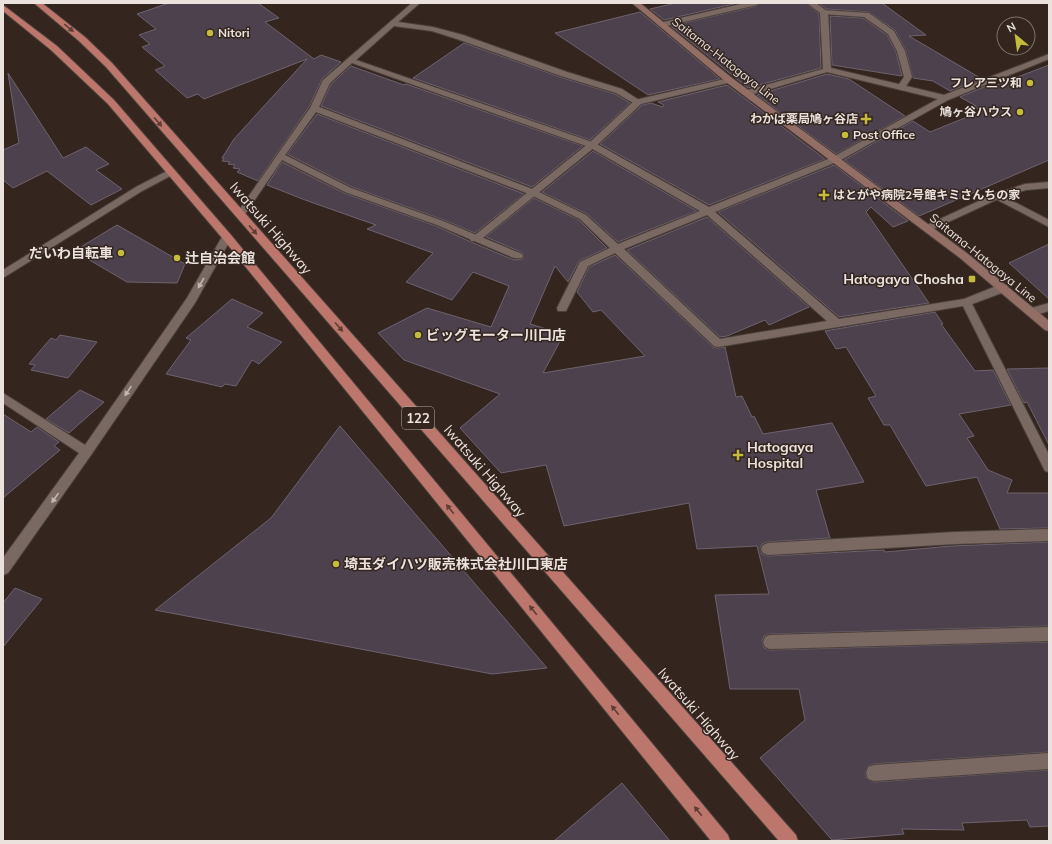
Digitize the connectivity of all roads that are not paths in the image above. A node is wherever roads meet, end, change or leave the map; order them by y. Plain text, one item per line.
1 (38, 3) edge
2 (416, 3) edge
3 (636, 3) edge
4 (754, 3) edge
5 (811, 3) edge
6 (3, 7) edge
7 (824, 12) junction
8 (393, 24) junction
9 (662, 25) junction
10 (1049, 56) edge
11 (350, 60) junction
12 (827, 70) junction
13 (729, 80) junction
14 (901, 87) junction
15 (747, 93) junction
16 (945, 98) junction
17 (638, 102) junction
18 (314, 108) junction
19 (592, 145) junction
20 (280, 156) junction
21 (836, 159) junction
22 (171, 172) junction
23 (1049, 185) edge
24 (532, 192) junction
25 (997, 196) junction
26 (708, 211) junction
27 (240, 215) junction
28 (1049, 224) edge
29 (928, 228) junction
30 (227, 237) junction
31 (475, 239) junction
32 (616, 249) junction
33 (518, 256) dead end
34 (3, 275) edge
35 (1004, 288) junction
36 (966, 302) junction
37 (1049, 307) edge
38 (562, 308) dead end
39 (1032, 312) junction
40 (836, 323) junction
41 (1049, 327) edge
42 (3, 397) edge
43 (87, 452) junction
44 (1049, 467) edge
45 (1049, 535) edge
46 (768, 548) dead end
47 (3, 569) edge
48 (1049, 634) edge
49 (770, 642) dead end
50 (1049, 761) edge
51 (874, 773) dead end
52 (722, 841) edge
53 (790, 841) edge

1 -> 27 highway, Iwatsuki Highway / 122
2 - 8 street
3 - 9 main road, Saitama-Hatogaya Line
4 - 9 street
5 - 7 street
6 - 22 highway, 122
7 - 12 street
7 - 14 street
8 - 11 street
8 - 17 street
9 - 13 main road, Saitama-Hatogaya Line
10 - 16 street
11 - 18 street
11 - 19 street
12 - 14 street
12 - 15 street
13 - 15 main road, Saitama-Hatogaya Line
13 - 17 street
14 - 16 street
15 - 21 main road, Saitama-Hatogaya Line
16 - 21 street
17 - 19 street
18 - 20 street
18 - 24 street
19 - 24 street
19 - 26 street
20 - 27 street
20 - 31 street
21 - 26 street
21 - 29 main road, Saitama-Hatogaya Line
22 - 30 highway, 122
22 - 34 street
23 - 25 street
24 - 31 street
24 - 32 street
25 - 28 street
25 - 29 street
26 - 32 street
26 - 40 street
27 -> 53 highway, Iwatsuki Highway / 122
29 - 35 main road, Saitama-Hatogaya Line
30 -> 43 street
52 -> 30 highway, 122
31 - 33 street
32 - 38 street
32 - 40 street
35 - 36 street
35 - 39 main road, Saitama-Hatogaya Line
36 - 40 street
36 - 44 street
37 - 39 street
39 - 41 main road, Saitama-Hatogaya Line
42 - 43 street
43 -> 47 street
45 - 46 street
48 - 49 street
50 - 51 street

